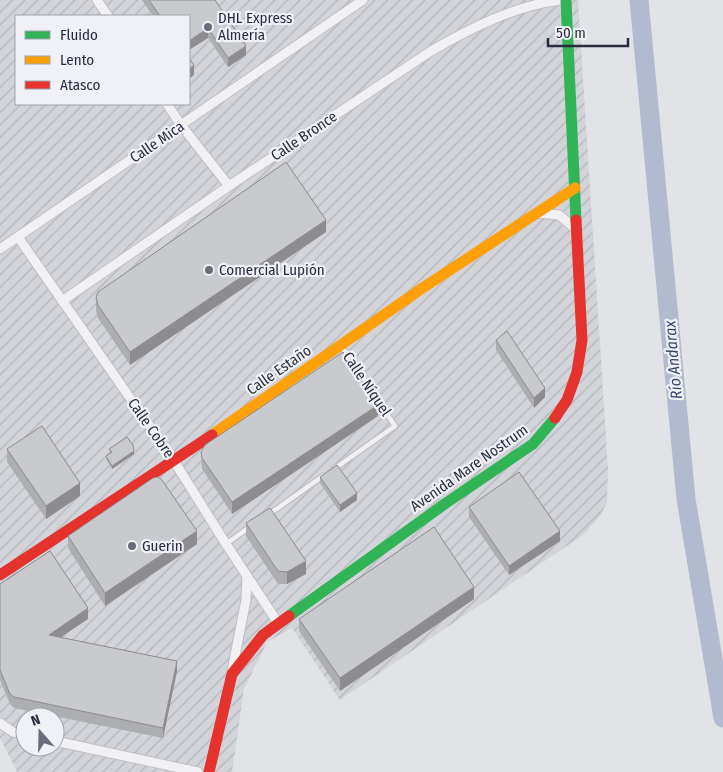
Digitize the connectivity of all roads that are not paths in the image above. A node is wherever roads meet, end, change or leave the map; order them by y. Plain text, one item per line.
1 (97, 0) edge
2 (363, 0) edge
3 (560, 0) edge
4 (566, 0) edge
5 (107, 15) edge
6 (168, 105) edge
7 (181, 125) junction
8 (229, 186) junction
9 (575, 188) junction
10 (538, 213) junction
11 (577, 230) junction
12 (18, 237) junction
13 (0, 249) edge
14 (62, 301) junction
15 (341, 346) junction
16 (174, 460) junction
17 (266, 516) edge
18 (258, 522) edge
19 (226, 544) junction
20 (246, 573) junction
21 (0, 575) edge
22 (278, 623) junction
23 (232, 674) junction
24 (0, 724) edge
25 (15, 732) edge
26 (65, 743) edge
27 (198, 772) edge
28 (209, 772) edge

1 - 5 street
2 - 7 street, Calle Mica
3 - 8 street, Calle Bronce
4 - 9 street, Avenida Mare Nostrum
6 - 7 street
7 - 8 street
7 - 12 street, Calle Mica
8 - 14 street, Calle Bronce
9 - 10 street, Calle Estaño
9 - 11 street, Avenida Mare Nostrum
10 - 11 street
10 - 15 street, Calle Estaño
11 - 22 street, Avenida Mare Nostrum
12 - 13 street, Calle Mica
12 - 14 street, Calle Cobre
14 - 16 street, Calle Cobre
15 - 16 street, Calle Estaño
15 - 17 lane, Calle Níquel
16 - 19 street, Calle Cobre
16 - 21 street, Calle Estaño
18 - 19 lane
19 - 20 street, Calle Cobre
20 - 22 street, Calle Cobre
20 - 23 street, Avenida Mare Nostrum
22 - 23 street, Avenida Mare Nostrum
23 - 28 street, Avenida Mare Nostrum
24 - 25 street
26 - 27 street

